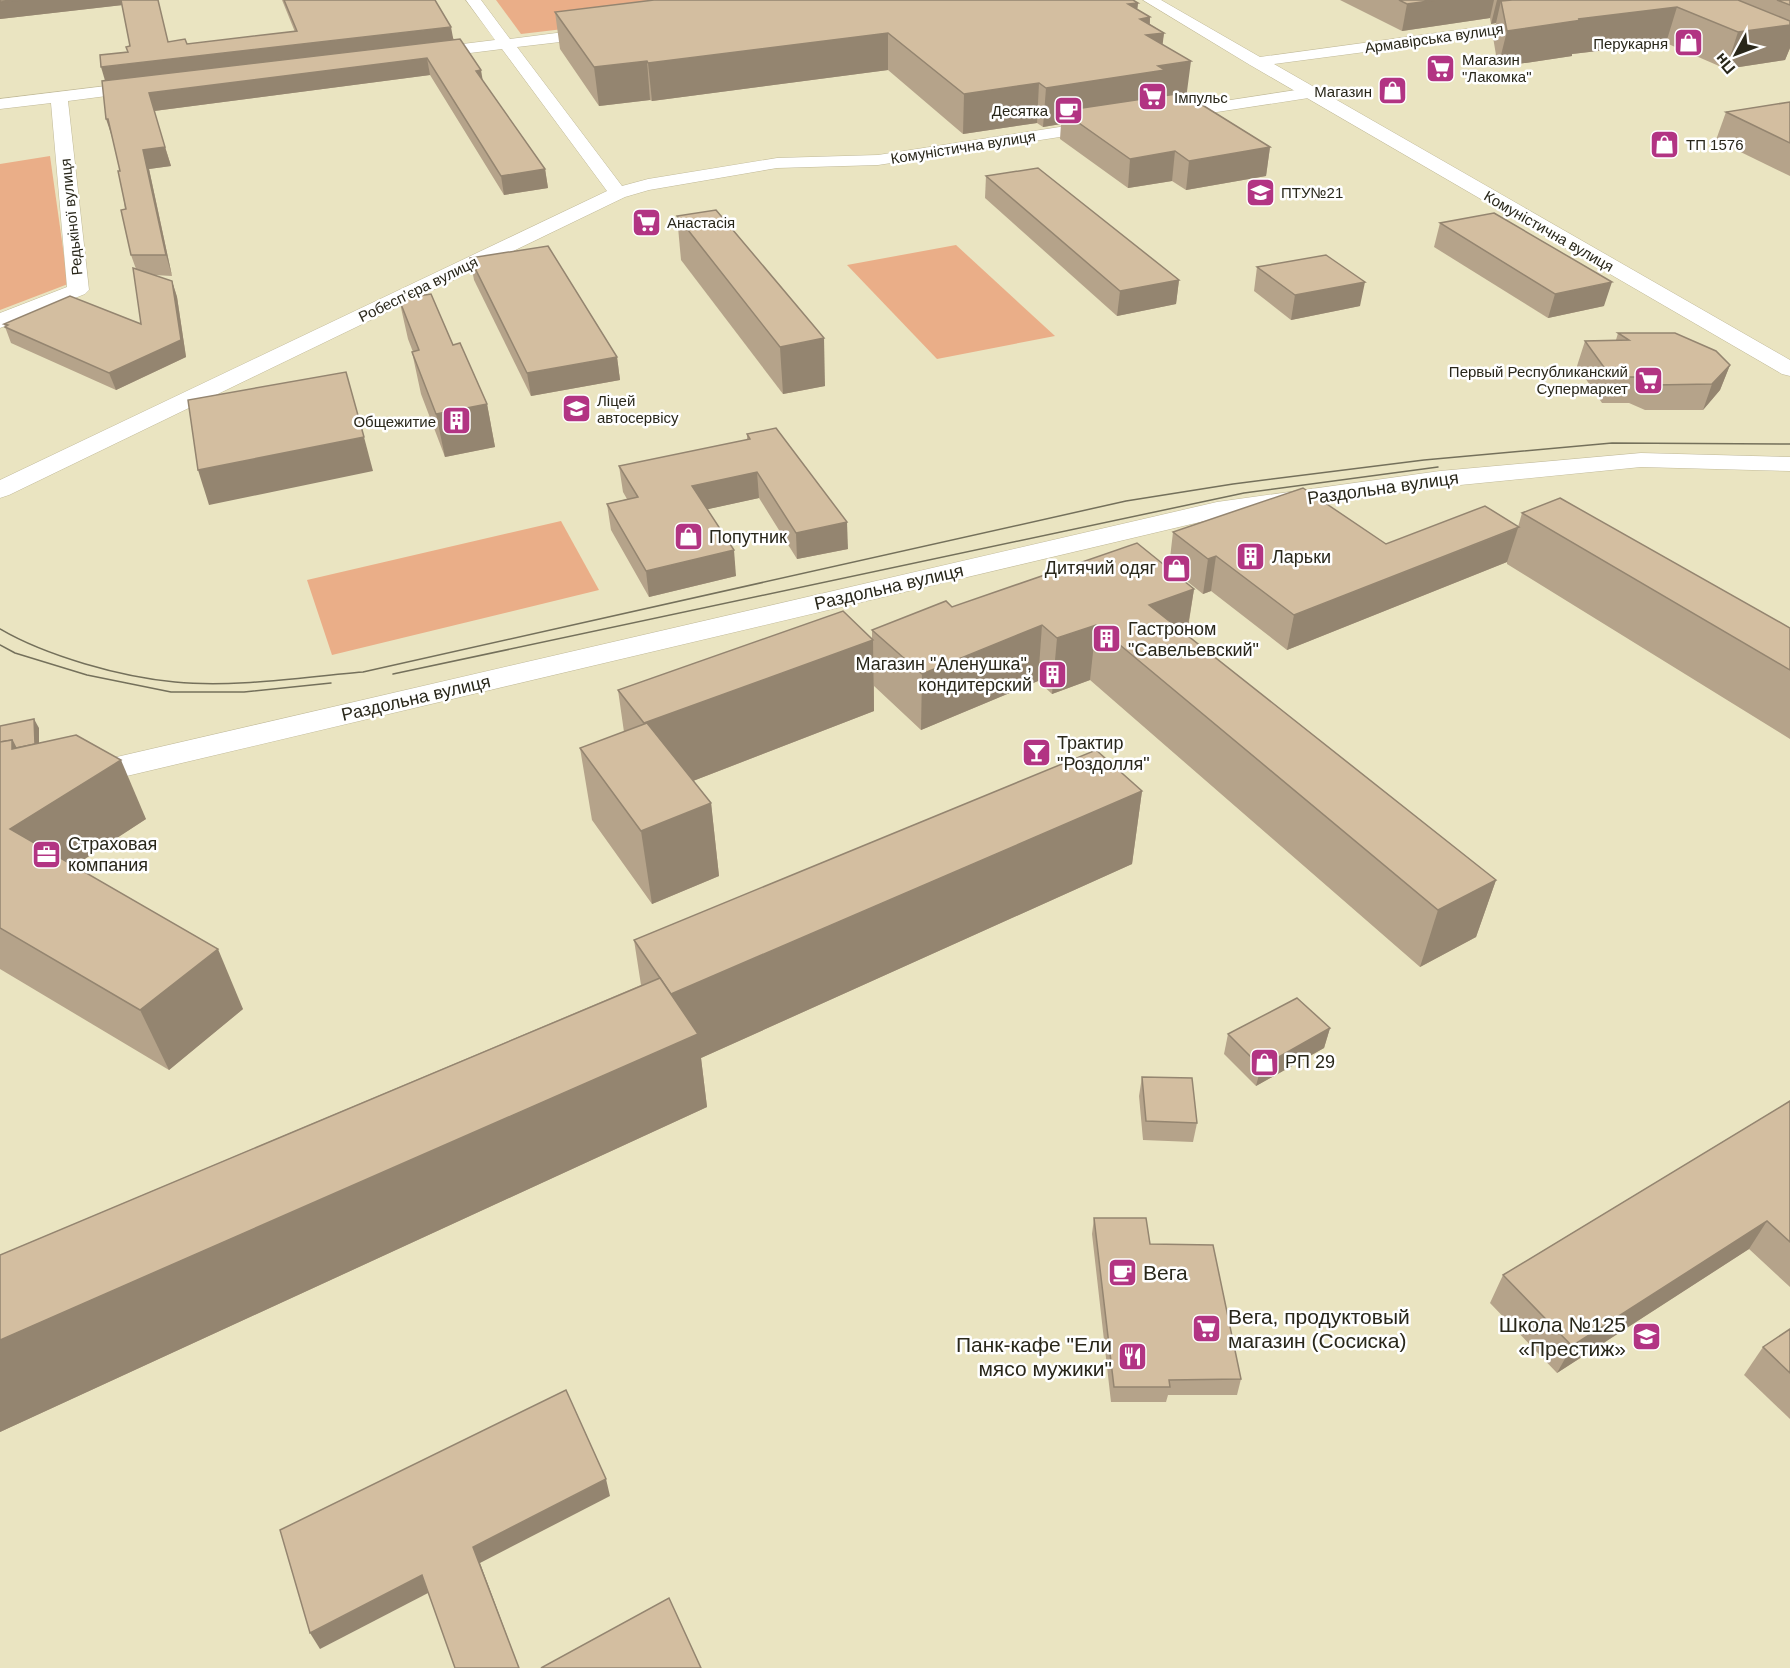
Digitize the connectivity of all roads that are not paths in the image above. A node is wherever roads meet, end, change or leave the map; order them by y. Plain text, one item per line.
1 (473, 0) edge
2 (1150, 0) edge
3 (1560, 21) edge
4 (622, 30) edge
5 (505, 44) junction
6 (411, 55) edge
7 (1256, 62) junction
8 (165, 84) edge
9 (1309, 93) junction
10 (59, 97) junction
11 (0, 104) edge
12 (1148, 118) edge
13 (1125, 122) edge
14 (618, 194) junction
15 (0, 321) edge
16 (1790, 369) edge
17 (1790, 464) edge
18 (0, 490) edge
19 (0, 795) edge

1 - 5 street
2 - 7 street, Комуністична вулиця
3 - 7 street, Армавірська вулиця
4 - 5 street
5 - 6 street
5 - 14 street
7 - 9 street, Комуністична вулиця
8 - 10 street
9 - 12 street
9 - 16 street, Комуністична вулиця
10 - 11 street
10 - 15 street, Редькіної вулиця
13 - 14 street, Комуністична вулиця
14 - 18 street, Робесп’єра вулиця
17 - 19 street, Раздольна вулиця

